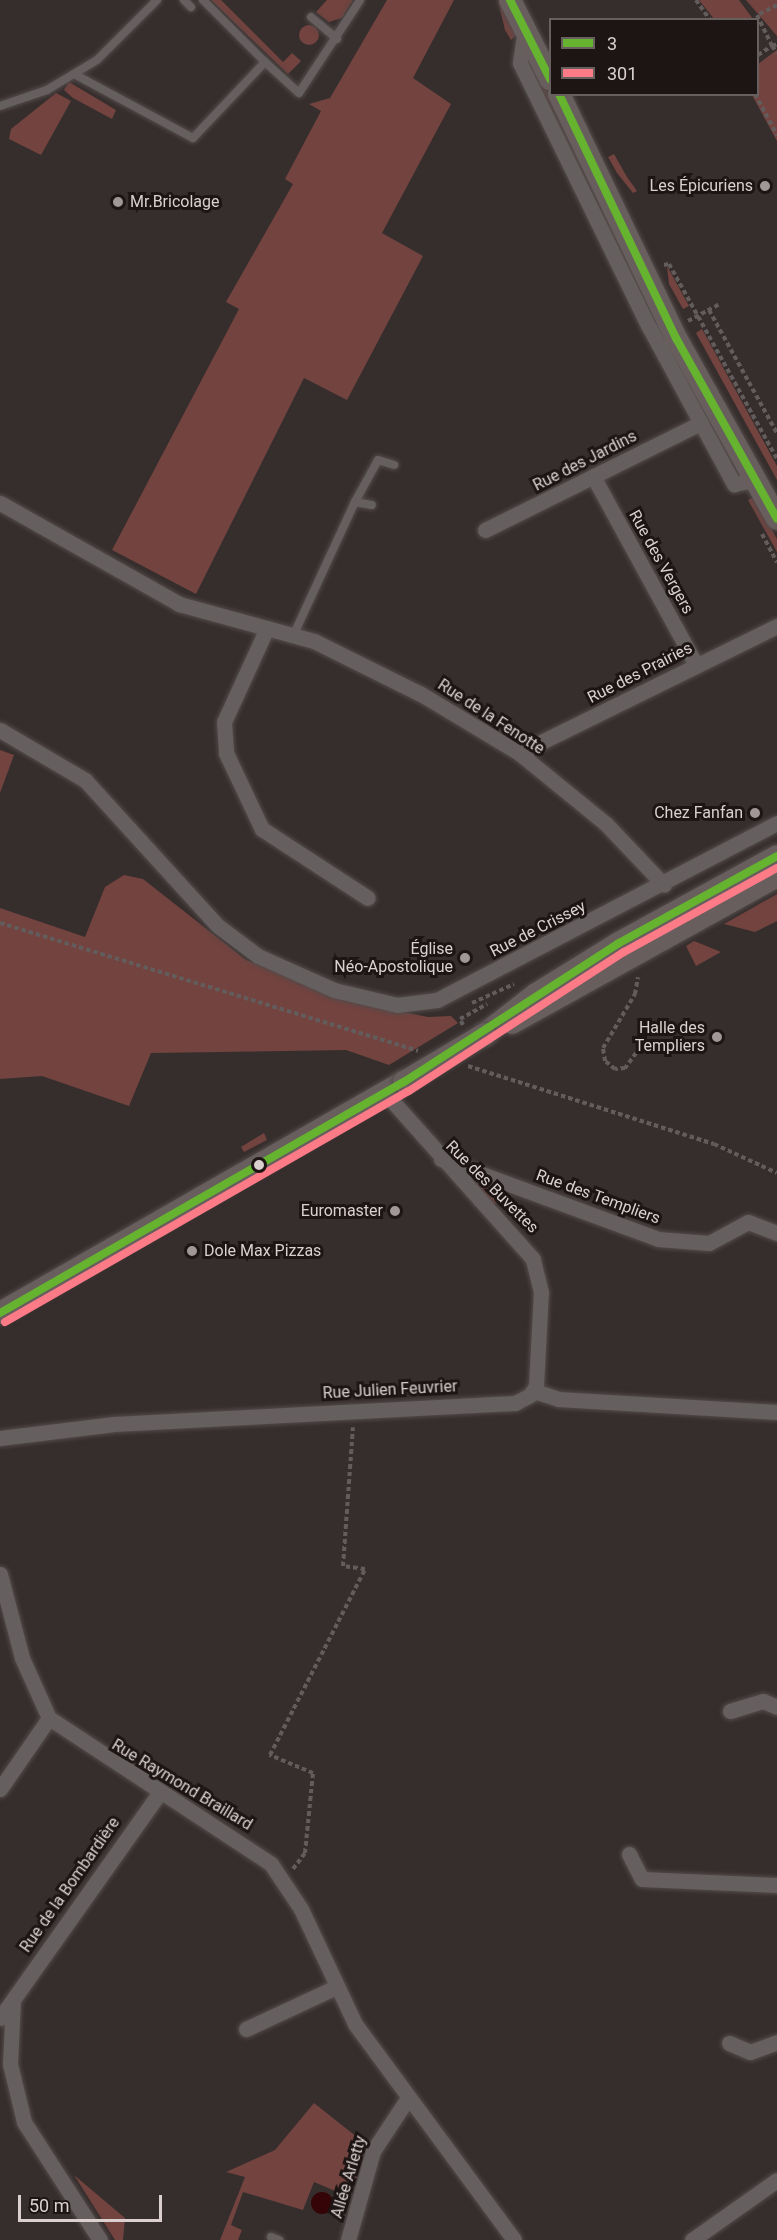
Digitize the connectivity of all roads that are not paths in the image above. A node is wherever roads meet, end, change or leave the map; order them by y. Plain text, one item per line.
1 (157, 0) edge
2 (184, 0) edge
3 (203, 0) edge
4 (360, 0) edge
5 (510, 0) edge
6 (191, 7) dead end
7 (311, 17) dead end
8 (525, 30) junction
9 (337, 39) junction
10 (265, 62) junction
11 (74, 74) junction
12 (549, 77) edge
13 (560, 96) edge
14 (0, 106) edge
15 (701, 423) junction
16 (394, 465) dead end
17 (593, 476) junction
18 (755, 480) junction
19 (356, 502) junction
20 (0, 503) edge
21 (372, 505) dead end
22 (777, 519) edge
23 (485, 530) dead end
24 (777, 626) edge
25 (267, 628) junction
26 (293, 636) junction
27 (696, 664) junction
28 (0, 730) edge
29 (519, 753) junction
30 (777, 823) edge
31 (777, 856) edge
32 (777, 876) edge
33 (664, 885) junction
34 (368, 898) dead end
35 (485, 1034) junction
36 (394, 1088) junction
37 (438, 1159) junction
38 (777, 1233) edge
39 (0, 1313) edge
40 (534, 1391) junction
41 (777, 1413) edge
42 (0, 1438) edge
43 (0, 1574) edge
44 (777, 1707) edge
45 (730, 1711) dead end
46 (49, 1718) junction
47 (0, 1789) edge
48 (160, 1792) junction
49 (629, 1854) dead end
50 (777, 1885) edge
51 (336, 1987) junction
52 (13, 2001) junction
53 (0, 2018) edge
54 (246, 2030) dead end
55 (777, 2042) edge
56 (729, 2043) dead end
57 (408, 2098) junction
58 (777, 2180) edge
59 (100, 2240) edge
60 (348, 2240) edge
61 (514, 2240) edge
62 (692, 2240) edge

1 - 11 lane
2 - 6 lane
3 - 10 lane
4 - 9 lane
5 - 8 main road
7 - 9 lane
8 - 12 main road
8 - 15 street
9 - 10 lane
10 - 11 lane
11 - 14 lane
13 - 18 main road
15 - 17 street, Rue des Jardins
15 - 18 street
16 - 19 lane
17 - 23 street, Rue des Jardins
17 - 27 street, Rue des Vergers
18 - 22 main road
19 - 21 lane
19 - 26 lane
20 - 25 street, Rue de la Fenotte
24 - 27 street, Rue des Prairies
25 - 26 street, Rue de la Fenotte
25 - 34 street
26 - 29 street, Rue de la Fenotte
27 - 29 street, Rue des Prairies
28 - 33 street, Rue de Crissey
29 - 33 street, Rue de la Fenotte
30 - 33 street, Rue de Crissey
31 - 35 main road
32 - 35 main road
35 - 36 main road, bridge
36 - 37 street, Rue des Buvettes
36 - 39 main road
37 - 38 street, Rue des Templiers
37 - 40 street, Rue des Buvettes
40 - 41 street
40 - 42 street, Rue Julien Feuvrier
43 - 46 street
44 - 45 street
46 - 47 street
46 - 48 street, Rue Raymond Braillard
48 - 51 street, Rue Raymond Braillard
48 - 52 street, Rue de la Bombardière
49 - 50 street
51 - 54 street
51 - 57 street, Rue Raymond Braillard
52 - 53 street, Rue de la Bombardière
52 - 59 street
55 - 56 street
57 - 60 street, Allée Arletty
57 - 61 street, Rue Raymond Braillard
58 - 62 street

